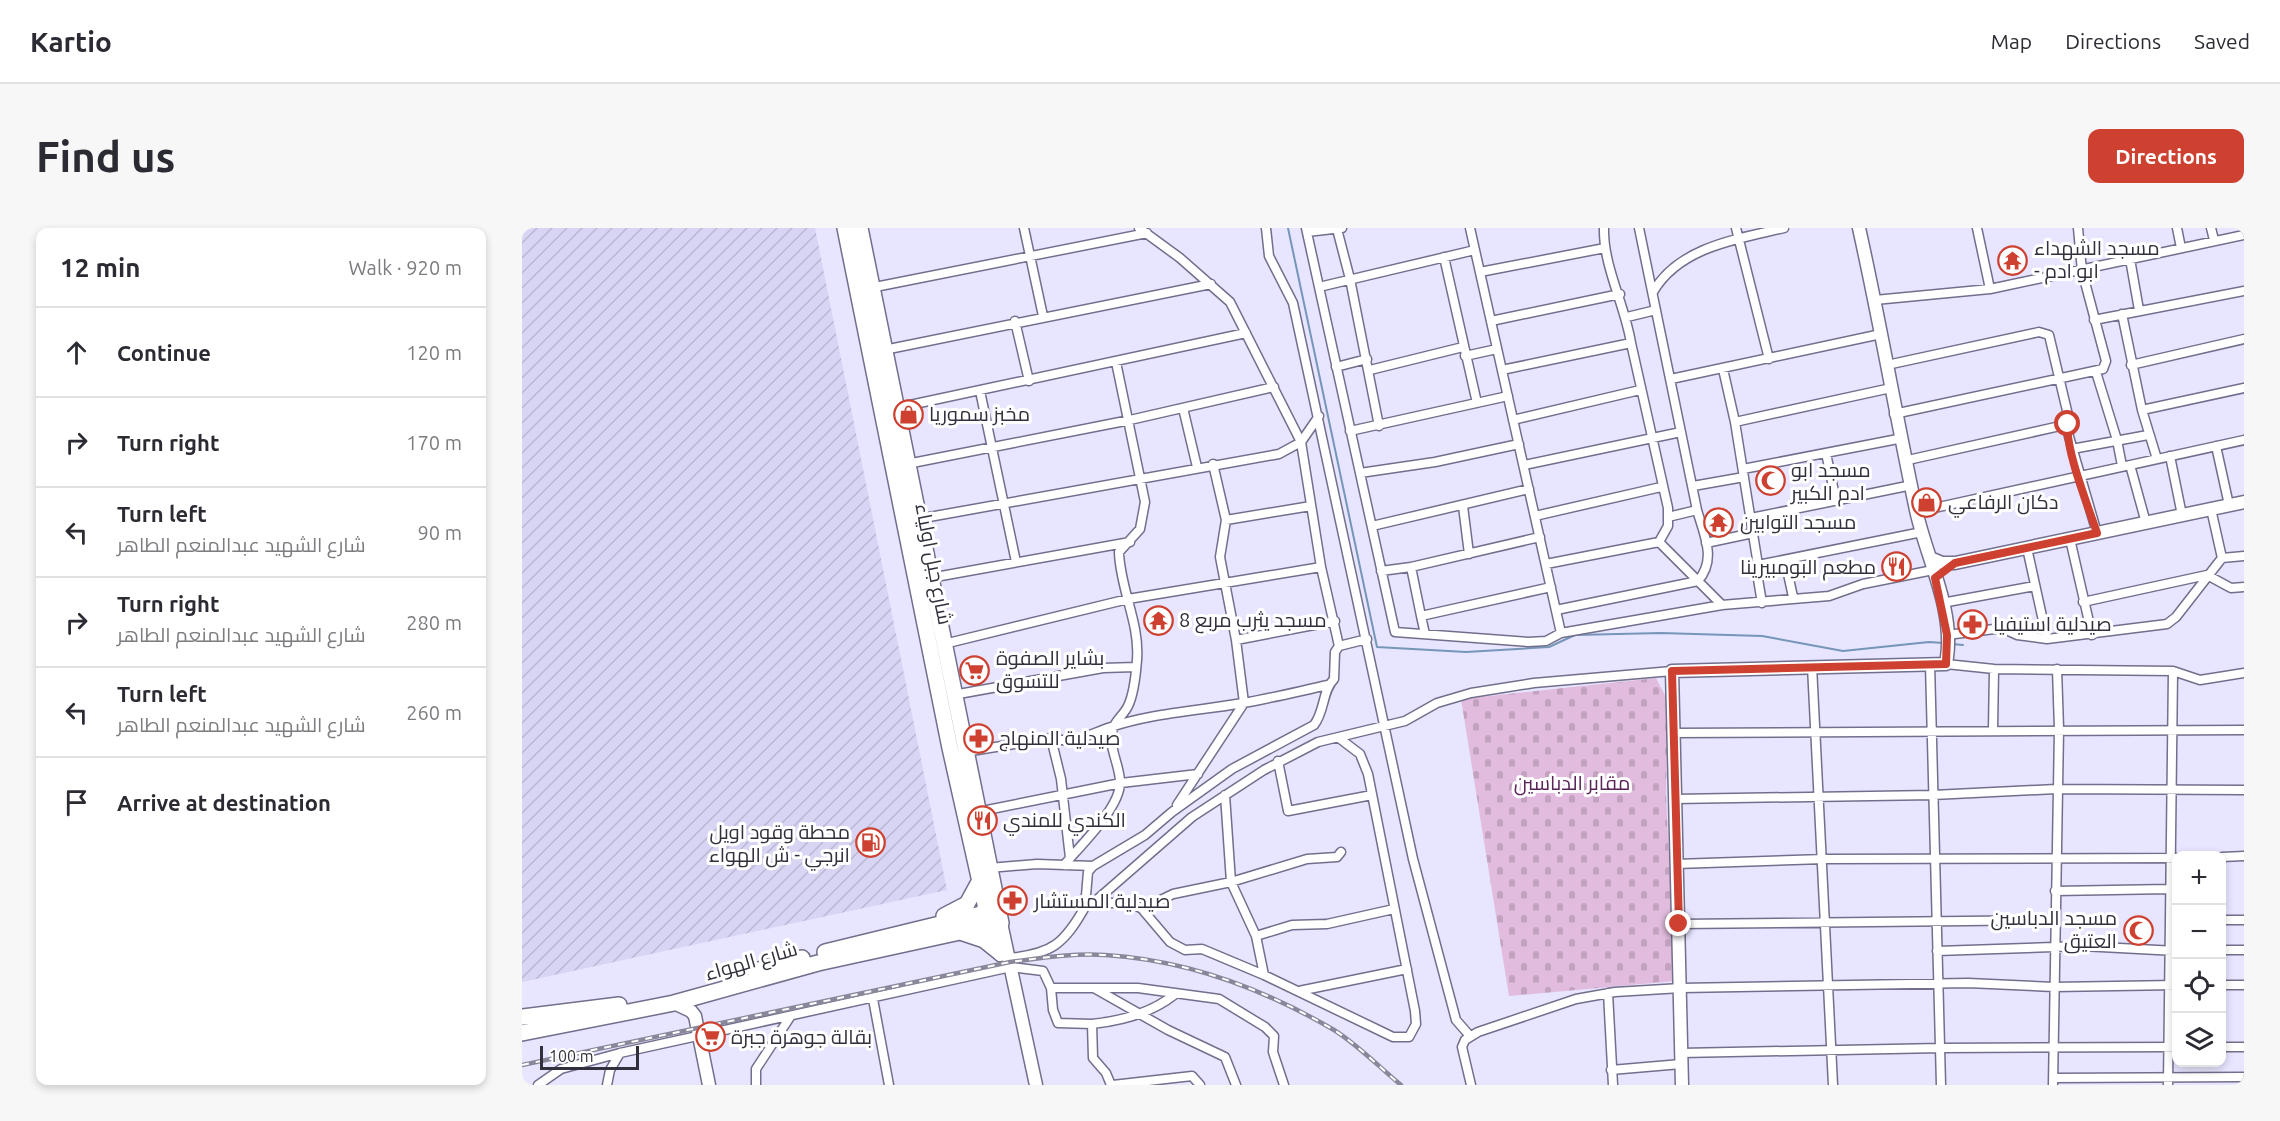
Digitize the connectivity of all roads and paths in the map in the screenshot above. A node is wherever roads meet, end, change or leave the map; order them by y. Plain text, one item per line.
1 (858, 228) edge
2 (1024, 228) edge
3 (1266, 228) edge
4 (1471, 228) edge
5 (1605, 228) edge
6 (1639, 228) edge
7 (1737, 228) edge
8 (1784, 228) edge
9 (1859, 228) edge
10 (1977, 228) edge
11 (2078, 228) edge
12 (2177, 228) edge
13 (2211, 228) edge
14 (1339, 229) edge
15 (1306, 230) edge
16 (1143, 231) edge
17 (2244, 235) edge
18 (1738, 239) junction
19 (2214, 240) junction
20 (1605, 248) junction
21 (2181, 248) junction
22 (1475, 250) junction
23 (1444, 257) junction
24 (1031, 258) junction
25 (2130, 259) junction
26 (2082, 271) junction
27 (1480, 272) junction
28 (1350, 279) junction
29 (1211, 284) junction
30 (1318, 287) junction
31 (865, 289) junction
32 (1990, 289) junction
33 (2244, 291) edge
34 (1653, 292) junction
35 (1620, 294) junction
36 (1875, 300) junction
37 (1656, 310) junction
38 (2139, 310) junction
39 (2122, 314) junction
40 (1043, 316) junction
41 (1627, 317) junction
42 (2094, 320) junction
43 (1015, 321) junction
44 (1491, 321) junction
45 (1246, 333) junction
46 (1881, 334) junction
47 (2244, 339) edge
48 (1631, 342) junction
49 (1497, 349) junction
50 (884, 350) junction
51 (1464, 352) junction
52 (1367, 359) junction
53 (1769, 359) junction
54 (1116, 362) junction
55 (2131, 364) junction
56 (1887, 365) junction
57 (1336, 367) junction
58 (1722, 369) junction
59 (1370, 370) junction
60 (1502, 370) junction
61 (2096, 372) junction
62 (1671, 379) junction
63 (2058, 380) junction
64 (1029, 381) junction
65 (1274, 387) junction
66 (1891, 388) junction
67 (2244, 388) edge
68 (1640, 390) junction
69 (980, 391) junction
70 (1508, 396) junction
71 (1477, 403) junction
72 (896, 408) junction
73 (1183, 408) junction
74 (2142, 410) junction
75 (1894, 414) junction
76 (1319, 416) junction
77 (1130, 420) junction
78 (1513, 420) junction
79 (1735, 422) junction
80 (2068, 424) junction
81 (1379, 426) junction
82 (1350, 431) junction
83 (1681, 432) junction
84 (2148, 435) junction
85 (1652, 437) junction
86 (1903, 438) junction
87 (2117, 440) junction
88 (2244, 441) edge
89 (1301, 442) junction
90 (1519, 444) junction
91 (993, 446) junction
92 (2216, 446) junction
93 (2072, 449) junction
94 (1826, 453) junction
95 (2170, 456) junction
96 (2157, 459) junction
97 (1908, 460) junction
98 (907, 464) junction
99 (1213, 464) junction
100 (1524, 465) junction
101 (2126, 466) junction
102 (1197, 467) junction
103 (1360, 473) junction
104 (1743, 473) junction
105 (2078, 476) junction
106 (1143, 479) junction
107 (1912, 485) junction
108 (1694, 486) junction
109 (1661, 487) junction
110 (1529, 489) junction
111 (1836, 501) junction
112 (2244, 502) edge
113 (1005, 504) junction
114 (2229, 505) junction
115 (1311, 506) junction
116 (1463, 506) junction
117 (2211, 509) junction
118 (1697, 510) junction
119 (1916, 512) junction
120 (2182, 515) junction
121 (1535, 516) junction
122 (1668, 517) junction
123 (1751, 518) junction
124 (918, 519) junction
125 (1226, 520) junction
126 (2146, 523) junction
127 (1372, 526) junction
128 (1922, 532) junction
129 (1753, 533) junction
130 (2097, 533) junction
131 (1540, 537) junction
132 (2070, 539) junction
133 (1130, 542) junction
134 (1659, 542) junction
135 (1706, 543) junction
136 (2027, 548) junction
137 (1469, 554) junction
138 (2244, 556) edge
139 (2222, 558) junction
140 (1785, 560) junction
141 (1016, 562) junction
142 (1955, 563) junction
143 (1546, 564) junction
144 (1758, 565) junction
145 (1321, 567) junction
146 (1411, 567) junction
147 (1932, 569) junction
148 (1382, 571) junction
149 (2207, 575) junction
150 (930, 578) junction
151 (1698, 581) junction
152 (1223, 583) junction
153 (2035, 586) junction
154 (1551, 587) junction
155 (2244, 587) edge
156 (1793, 597) junction
157 (1128, 599) junction
158 (2084, 602) junction
159 (1762, 603) junction
160 (1942, 603) junction
161 (1722, 605) junction
162 (1556, 610) junction
163 (1421, 616) junction
164 (1335, 621) junction
165 (1561, 633) junction
166 (1425, 634) junction
167 (1947, 635) junction
168 (2092, 635) junction
169 (1367, 639) junction
170 (2047, 639) junction
171 (1236, 640) junction
172 (944, 644) junction
173 (1339, 646) junction
174 (1930, 664) junction
175 (1946, 664) junction
176 (1812, 666) junction
177 (1136, 667) junction
178 (1994, 669) junction
179 (2057, 669) junction
180 (1672, 671) junction
181 (2173, 671) junction
182 (2244, 673) edge
183 (1328, 685) junction
184 (953, 695) junction
185 (1244, 703) junction
186 (1384, 726) junction
187 (1113, 727) junction
188 (2059, 729) junction
189 (1930, 730) junction
190 (1993, 730) junction
191 (2174, 730) junction
192 (2244, 730) edge
193 (1818, 731) junction
194 (1672, 733) junction
195 (1051, 738) junction
196 (1339, 738) junction
197 (964, 752) junction
198 (1278, 761) junction
199 (1198, 774) junction
200 (1120, 783) junction
201 (2056, 789) junction
202 (2171, 790) junction
203 (2244, 790) edge
204 (1061, 794) junction
205 (1225, 795) junction
206 (1372, 795) junction
207 (1933, 795) junction
208 (1821, 797) junction
209 (1674, 799) junction
210 (977, 812) junction
211 (1172, 812) junction
212 (2173, 851) edge
213 (1341, 852) dead end
214 (2056, 856) junction
215 (2244, 856) edge
216 (2226, 857) edge
217 (1934, 858) junction
218 (2172, 858) edge
219 (1824, 859) junction
220 (1067, 861) junction
221 (1676, 864) junction
222 (1093, 866) junction
223 (2172, 866) edge
224 (989, 868) junction
225 (979, 882) junction
226 (1231, 882) junction
227 (2169, 889) junction
228 (2055, 891) junction
229 (1089, 905) junction
230 (1142, 909) junction
231 (1394, 909) junction
232 (2172, 912) edge
233 (994, 914) junction
234 (1936, 919) junction
235 (2055, 920) junction
236 (2226, 920) edge
237 (2244, 920) edge
238 (1826, 921) junction
239 (1679, 924) junction
240 (920, 928) junction
241 (960, 933) junction
242 (1256, 936) junction
243 (2054, 949) junction
244 (2226, 950) edge
245 (2244, 950) edge
246 (1937, 951) junction
247 (2172, 951) edge
248 (1006, 962) junction
249 (1407, 969) junction
250 (1263, 975) junction
251 (1938, 985) junction
252 (2172, 985) edge
253 (2226, 985) edge
254 (2244, 985) edge
255 (1828, 987) junction
256 (2054, 987) junction
257 (1051, 988) junction
258 (1094, 988) junction
259 (1681, 988) junction
260 (1298, 991) junction
261 (1608, 993) junction
262 (709, 994) junction
263 (1174, 994) junction
264 (873, 999) junction
265 (674, 1003) junction
266 (1140, 1013) junction
267 (522, 1017) edge
268 (790, 1017) junction
269 (1092, 1024) junction
270 (700, 1031) junction
271 (522, 1033) edge
272 (1470, 1036) junction
273 (2172, 1047) edge
274 (2226, 1047) edge
275 (2244, 1047) edge
276 (1941, 1048) junction
277 (2053, 1049) junction
278 (1832, 1051) junction
279 (620, 1053) junction
280 (1681, 1058) junction
281 (1611, 1070) junction
282 (2244, 1077) edge
283 (1180, 1081) edge
284 (2168, 1081) edge
285 (2053, 1082) edge
286 (537, 1085) edge
287 (607, 1085) edge
288 (709, 1085) edge
289 (756, 1085) edge
290 (889, 1085) edge
291 (1027, 1085) edge
292 (1036, 1085) edge
293 (1112, 1085) edge
294 (1200, 1085) edge
295 (1236, 1085) edge
296 (1284, 1085) edge
297 (1470, 1085) edge
298 (1612, 1085) edge
299 (1682, 1085) edge
300 (1833, 1085) edge
301 (1941, 1085) edge

1 - 31 highway, شارع جبل اولياء
2 - 24 street
3 - 76 street
4 - 22 street
5 - 20 street
6 - 34 street
7 - 18 street
8 - 18 street
9 - 36 street
10 - 32 street
11 - 26 street
12 - 21 street
13 - 19 street
14 - 15 street
14 - 28 street
15 - 30 street
16 - 24 street
16 - 29 street
17 - 19 street
18 - 34 street
18 - 53 street
19 - 21 street
20 - 27 street
20 - 35 street
21 - 25 street
22 - 23 street
22 - 27 street
23 - 28 street
23 - 51 street
24 - 31 street
24 - 40 street
25 - 26 street
25 - 38 street
26 - 32 street
26 - 42 street
27 - 44 street
28 - 30 street
28 - 52 street
29 - 40 street
29 - 45 street
30 - 57 street
31 - 50 highway, شارع جبل اولياء
31 - 225 highway, شارع جبل اولياء
32 - 36 street
33 - 38 street
34 - 37 street
35 - 41 street
35 - 44 street
36 - 46 street
37 - 41 street
37 - 62 street
38 - 39 street
39 - 42 street
39 - 55 street
40 - 43 street
41 - 48 street
42 - 61 street
43 - 50 street
43 - 64 street
44 - 49 street
45 - 54 street
45 - 65 street
46 - 53 street
46 - 56 street
47 - 55 street
48 - 60 street
48 - 68 street
49 - 51 street
49 - 60 street
50 - 72 highway, شارع جبل اولياء
51 - 59 street
51 - 71 street
52 - 57 street
52 - 59 street
53 - 58 street
54 - 64 street
54 - 77 street
55 - 74 street
56 - 63 street
56 - 66 street
57 - 82 street
58 - 62 street
58 - 79 street
59 - 81 street
60 - 70 street
61 - 63 street
61 - 87 street
62 - 83 street
63 - 75 street
63 - 80 street
64 - 69 street
65 - 73 street
65 - 89 street
66 - 75 street
66 - 79 street
67 - 74 street
68 - 78 street
68 - 85 street
69 - 72 street
69 - 91 street
70 - 71 street
70 - 78 street
71 - 81 street
72 - 98 highway, شارع جبل اولياء
73 - 77 street
73 - 102 street
74 - 84 street
75 - 86 street
76 - 89 street
76 - 169 street
77 - 91 street
77 - 106 street
78 - 90 street
79 - 104 street
80 - 93 street
80 - 97 street
81 - 82 street
82 - 103 street
83 - 85 street
83 - 108 street
84 - 87 street
84 - 96 street
85 - 100 street
85 - 109 street
86 - 94 street
86 - 97 street
87 - 93 street
87 - 101 street
88 - 92 street
89 - 99 street
89 - 115 street
90 - 100 street
90 - 103 street
91 - 98 street
91 - 113 street
92 - 95 street
92 - 114 street
93 - 105 street
94 - 104 street
94 - 111 street
95 - 96 street
95 - 120 street
96 - 101 street
97 - 107 street
98 - 124 highway, شارع جبل اولياء
99 - 102 street
99 - 125 street
100 - 110 street
101 - 105 street
101 - 126 street
102 - 106 street
103 - 127 street
104 - 108 street
104 - 123 street
105 - 119 street
105 - 130 street
106 - 113 street
106 - 133 street
107 - 111 street
107 - 119 street
108 - 118 street
109 - 121 street
109 - 122 street
110 - 116 street
110 - 121 street
111 - 123 street
112 - 114 street
113 - 124 street
113 - 141 street
114 - 117 street
115 - 125 street
115 - 145 street
116 - 127 street
116 - 137 street
117 - 120 street
117 - 139 street
118 - 122 street
118 - 135 street
119 - 128 street
120 - 126 street
121 - 131 street
122 - 134 street
123 - 129 street
124 - 150 highway, شارع جبل اولياء
125 - 152 street
126 - 130 street
127 - 148 street
128 - 140 street
128 - 147 street
129 - 135 street
129 - 144 street
130 - 132 street
131 - 137 street
131 - 143 street
132 - 136 street
132 - 158 street
133 - 141 street
133 - 157 street
134 - 143 street
134 - 151 street
135 - 151 street
136 - 142 street
136 - 153 street
137 - 146 street
138 - 139 street
139 - 149 street
140 - 144 street
140 - 156 street
141 - 150 street
142 - 147 street
142 - 147 street
143 - 154 street
144 - 159 street
145 - 152 street
145 - 164 street
146 - 148 street
146 - 163 street
147 - 156 street
147 - 160 street
148 - 166 street
149 - 155 street
149 - 158 street
149 - 168 street
150 - 172 highway, شارع جبل اولياء
151 - 161 street
151 - 162 street
152 - 157 street
152 - 171 street
153 - 160 street
153 - 170 street
154 - 162 street
154 - 163 street
156 - 159 street
157 - 172 street
157 - 177 street
158 - 168 street
159 - 161 street
160 - 167 street
161 - 165 street
162 - 165 street
163 - 166 street
164 - 171 street
164 - 173 street
165 - 166 street
167 - 170 street
167 - 175 street
168 - 170 street
169 - 173 street
169 - 186 street
171 - 185 street
172 - 184 highway, شارع جبل اولياء
173 - 183 street
174 - 175 street
174 - 176 street
174 - 189 street
175 - 178 street
176 - 180 street
176 - 193 street
177 - 184 street
177 - 187 street
178 - 179 street
178 - 190 street
179 - 181 street
179 - 188 street
180 - 186 street
180 - 194 street
181 - 182 street
181 - 191 street
183 - 185 street
183 - 211 street
184 - 197 highway, شارع جبل اولياء
185 - 187 street
185 - 199 street
186 - 196 street
186 - 272 street
187 - 195 street
187 - 200 street
188 - 190 street
188 - 191 street
188 - 201 street
189 - 190 street
189 - 193 street
189 - 207 street
191 - 192 street
191 - 202 street
193 - 194 street
193 - 208 street
194 - 209 street
195 - 197 street
195 - 204 street
196 - 198 street
196 - 206 street
197 - 210 highway, شارع جبل اولياء
198 - 205 street
198 - 206 street
199 - 200 street
199 - 211 street
200 - 204 street
200 - 220 street
201 - 202 street
201 - 207 street
201 - 214 street
202 - 203 street
202 - 212 street
204 - 210 street
204 - 220 street
205 - 226 street
205 - 229 street
206 - 231 street
207 - 208 street
207 - 217 street
208 - 209 street
208 - 219 street
209 - 221 street
210 - 224 highway, شارع جبل اولياء
211 - 222 street
213 - 226 street
214 - 217 street
214 - 218 street
214 - 228 street
215 - 216 street
217 - 219 street
217 - 234 street
219 - 221 street
219 - 238 street
220 - 222 street
220 - 224 street
221 - 239 street
222 - 229 street
223 - 227 street
224 - 233 highway, شارع جبل اولياء
225 - 233 highway, شارع جبل اولياء
225 - 240 highway
226 - 230 street
226 - 242 street
227 - 228 street
227 - 232 street
228 - 235 street
229 - 230 street
229 - 248 street
230 - 250 street
231 - 242 street
231 - 249 street
233 - 240 highway, شارع الهواء
233 - 241 highway, شارع الهواء
233 - 248 street
234 - 235 street
234 - 238 street
234 - 246 street
235 - 243 street
236 - 237 street
238 - 239 street
238 - 255 street
239 - 259 street
240 - 267 highway, شارع الهواء
241 - 248 highway
241 - 262 highway, شارع الهواء
242 - 250 street
243 - 246 street
243 - 247 street
243 - 256 street
244 - 245 street
246 - 251 street
248 - 257 street
248 - 264 street
248 - 291 street
248 - 292 street
249 - 260 street
249 - 260 street
250 - 260 street
251 - 255 street
251 - 256 street
251 - 276 street
252 - 256 street
253 - 254 street
255 - 259 street
255 - 278 street
256 - 277 street
257 - 258 street
257 - 269 street
258 - 263 street
258 - 266 street
259 - 261 street
259 - 280 street
261 - 272 street
261 - 281 street
262 - 265 highway, شارع الهواء
262 - 270 street
263 - 266 street
263 - 296 street
264 - 268 street
264 - 290 street
265 - 270 street
265 - 271 highway, شارع الهواء
266 - 269 street
266 - 295 street
268 - 270 street
268 - 289 street
269 - 293 street
270 - 279 street
270 - 288 street
272 - 297 street
273 - 277 street
273 - 284 street
274 - 275 street
276 - 277 street
276 - 278 street
276 - 301 street
277 - 285 street
278 - 280 street
278 - 300 street
279 - 286 street
279 - 287 street
280 - 281 street
280 - 299 street
281 - 298 street
282 - 284 street
283 - 293 street
283 - 294 street
284 - 285 street

